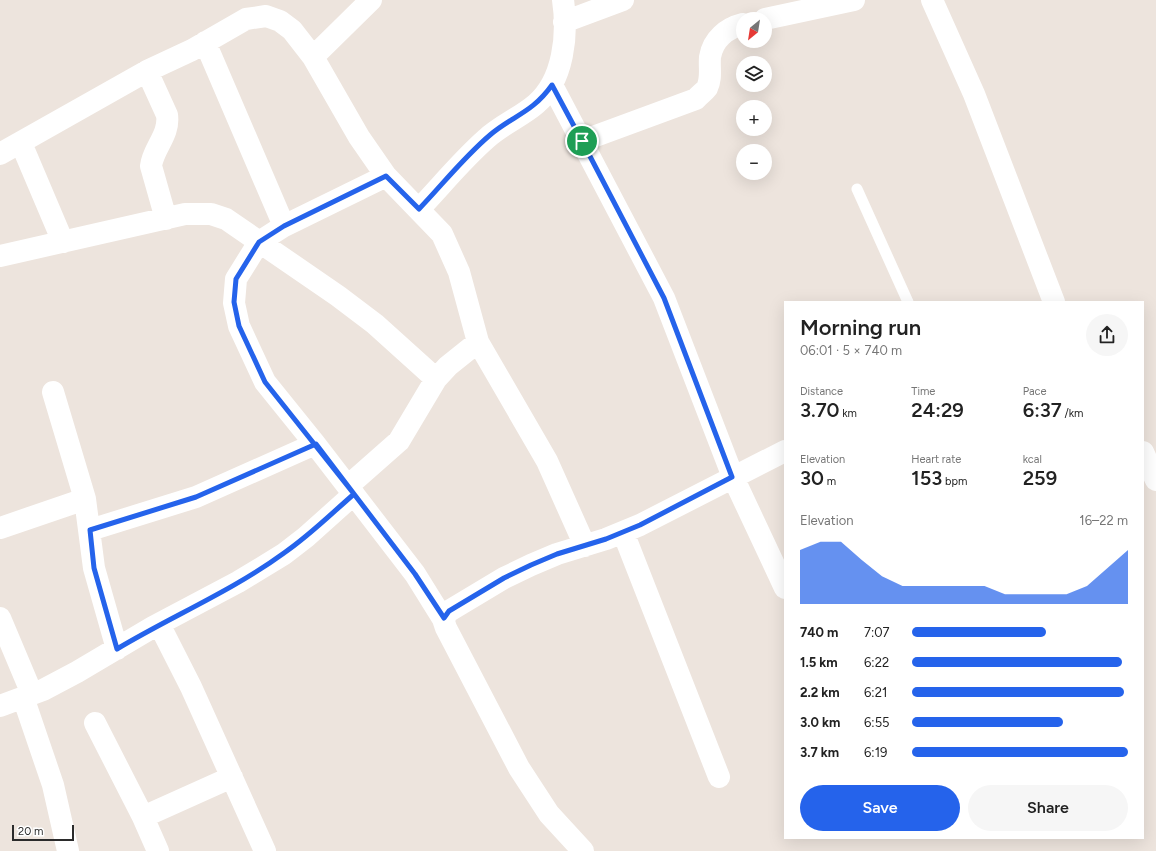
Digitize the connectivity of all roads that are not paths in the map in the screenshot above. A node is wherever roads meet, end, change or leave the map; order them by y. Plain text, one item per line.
1 (371, 0) edge
2 (563, 0) edge
3 (623, 0) edge
4 (854, 0) edge
5 (932, 0) edge
6 (797, 6) edge
7 (772, 16) edge
8 (564, 22) junction
9 (736, 27) edge
10 (205, 42) junction
11 (313, 57) junction
12 (147, 71) junction
13 (552, 85) junction
14 (582, 141) junction
15 (21, 143) junction
16 (0, 154) edge
17 (386, 176) junction
18 (857, 189) dead end
19 (419, 209) junction
20 (166, 219) junction
21 (284, 226) junction
22 (63, 242) junction
23 (259, 242) junction
24 (0, 256) edge
25 (908, 301) edge
26 (1054, 301) edge
27 (478, 342) junction
28 (436, 379) junction
29 (53, 392) dead end
30 (316, 444) junction
31 (784, 452) edge
32 (1144, 454) edge
33 (732, 477) junction
34 (1156, 480) edge
35 (351, 490) junction
36 (85, 499) junction
37 (0, 528) edge
38 (90, 530) junction
39 (623, 532) junction
40 (585, 546) junction
41 (784, 584) edge
42 (0, 618) edge
43 (444, 618) junction
44 (159, 624) junction
45 (117, 649) junction
46 (28, 695) junction
47 (0, 706) edge
48 (95, 723) dead end
49 (719, 777) dead end
50 (232, 778) junction
51 (143, 817) junction
52 (68, 851) edge
53 (158, 851) edge
54 (265, 851) edge
55 (583, 851) edge

1 - 11 street
2 - 8 street
3 - 8 street
4 - 6 street
5 - 26 street
6 - 7 street
8 - 13 street
9 - 14 street
10 - 11 street
10 - 12 street
10 - 21 street
11 - 17 street
12 - 15 street
12 - 20 street
13 - 14 street
13 - 19 street
14 - 33 street
15 - 16 street
15 - 22 street
17 - 19 street
17 - 21 street
18 - 25 lane
19 - 27 street
20 - 22 street
20 - 23 street
21 - 23 street
22 - 24 street
23 - 28 street
23 - 30 street
27 - 28 street
27 - 40 street
28 - 35 street
29 - 36 street
30 - 35 street
30 - 38 street
31 - 33 street
32 - 34 street
33 - 39 street
33 - 41 street
35 - 43 street
35 - 44 street
36 - 37 street
36 - 38 street
38 - 45 street
39 - 40 street
39 - 49 street
40 - 43 street
42 - 46 street
43 - 55 street
44 - 45 street
44 - 50 street
45 - 46 street
46 - 47 street
46 - 52 street
48 - 51 street
50 - 51 street
50 - 54 street
51 - 53 street

